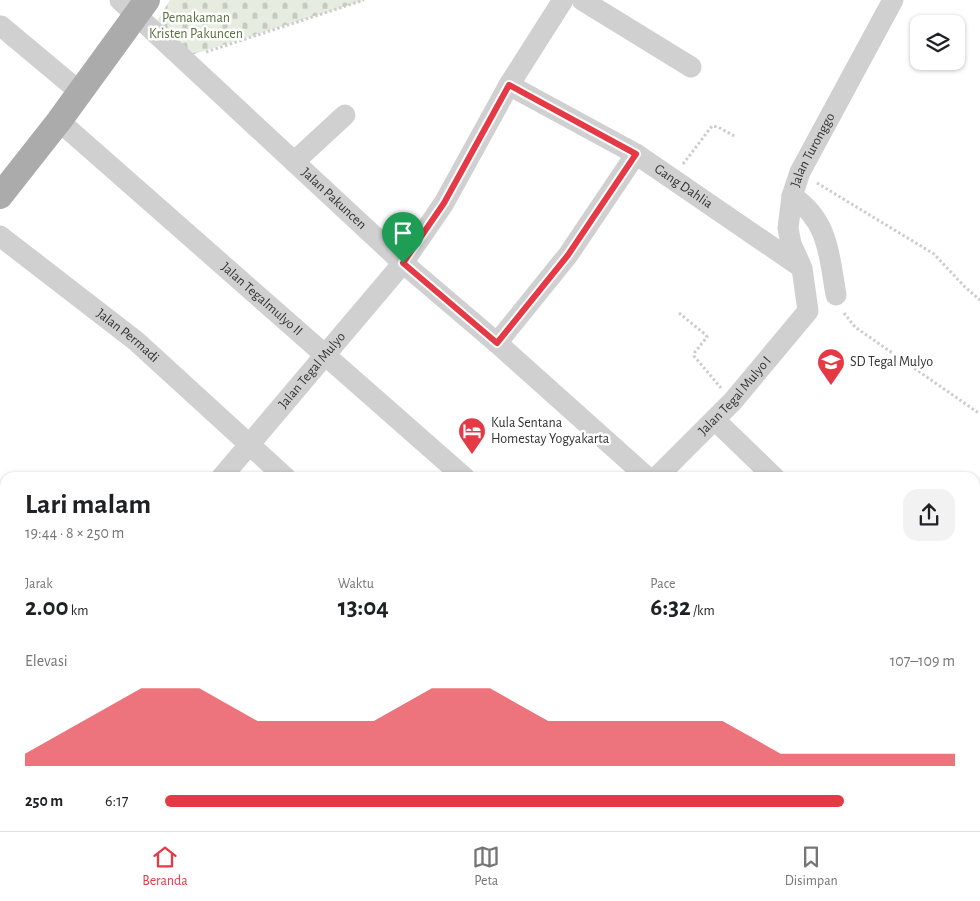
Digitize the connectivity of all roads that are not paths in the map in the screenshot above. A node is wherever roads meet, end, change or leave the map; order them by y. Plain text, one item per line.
1 (563, 0) edge
2 (582, 0) edge
3 (893, 0) edge
4 (135, 5) edge
5 (1, 26) edge
6 (691, 66) dead end
7 (509, 85) junction
8 (80, 92) junction
9 (345, 115) dead end
10 (59, 121) junction
11 (636, 154) junction
12 (294, 162) junction
13 (0, 196) edge
14 (792, 196) junction
15 (0, 236) edge
16 (403, 263) junction
17 (802, 268) junction
18 (836, 295) road end
19 (808, 311) joint
20 (497, 343) junction
21 (326, 355) junction
22 (715, 420) junction
23 (250, 445) junction
24 (226, 472) edge
25 (279, 472) edge
26 (459, 472) edge
27 (641, 472) edge
28 (662, 472) edge
29 (769, 472) edge

1 - 7 street, Jalan Tegal Mulyo
2 - 6 street
3 - 14 street, Jalan Turonggo
4 - 8 main road
4 - 12 street, Jalan Pakuncen
5 - 8 street
7 - 11 street, Gang Dahlia
7 - 16 street, Jalan Tegal Mulyo
8 - 10 main road
9 - 12 street
10 - 13 main road
10 - 21 street, Jalan Tegalmulyo II
11 - 17 street, Gang Dahlia
11 - 20 street
12 - 16 street, Jalan Pakuncen
14 - 17 street, Jalan Turonggo
14 - 18 street
15 - 23 street, Jalan Permadi
16 - 20 street, Jalan Pakuncen
16 - 21 street, Jalan Tegal Mulyo
17 - 19 street, Jalan Turonggo
19 - 22 street, Jalan Tegal Mulyo I
20 - 27 street, Jalan Pakuncen
21 - 23 street, Jalan Tegal Mulyo
21 - 26 street, Jalan Tegalmulyo II
22 - 28 street, Jalan Tegal Mulyo I
22 - 29 street
23 - 24 street, Jalan Tegal Mulyo
23 - 25 street, Jalan Permadi

